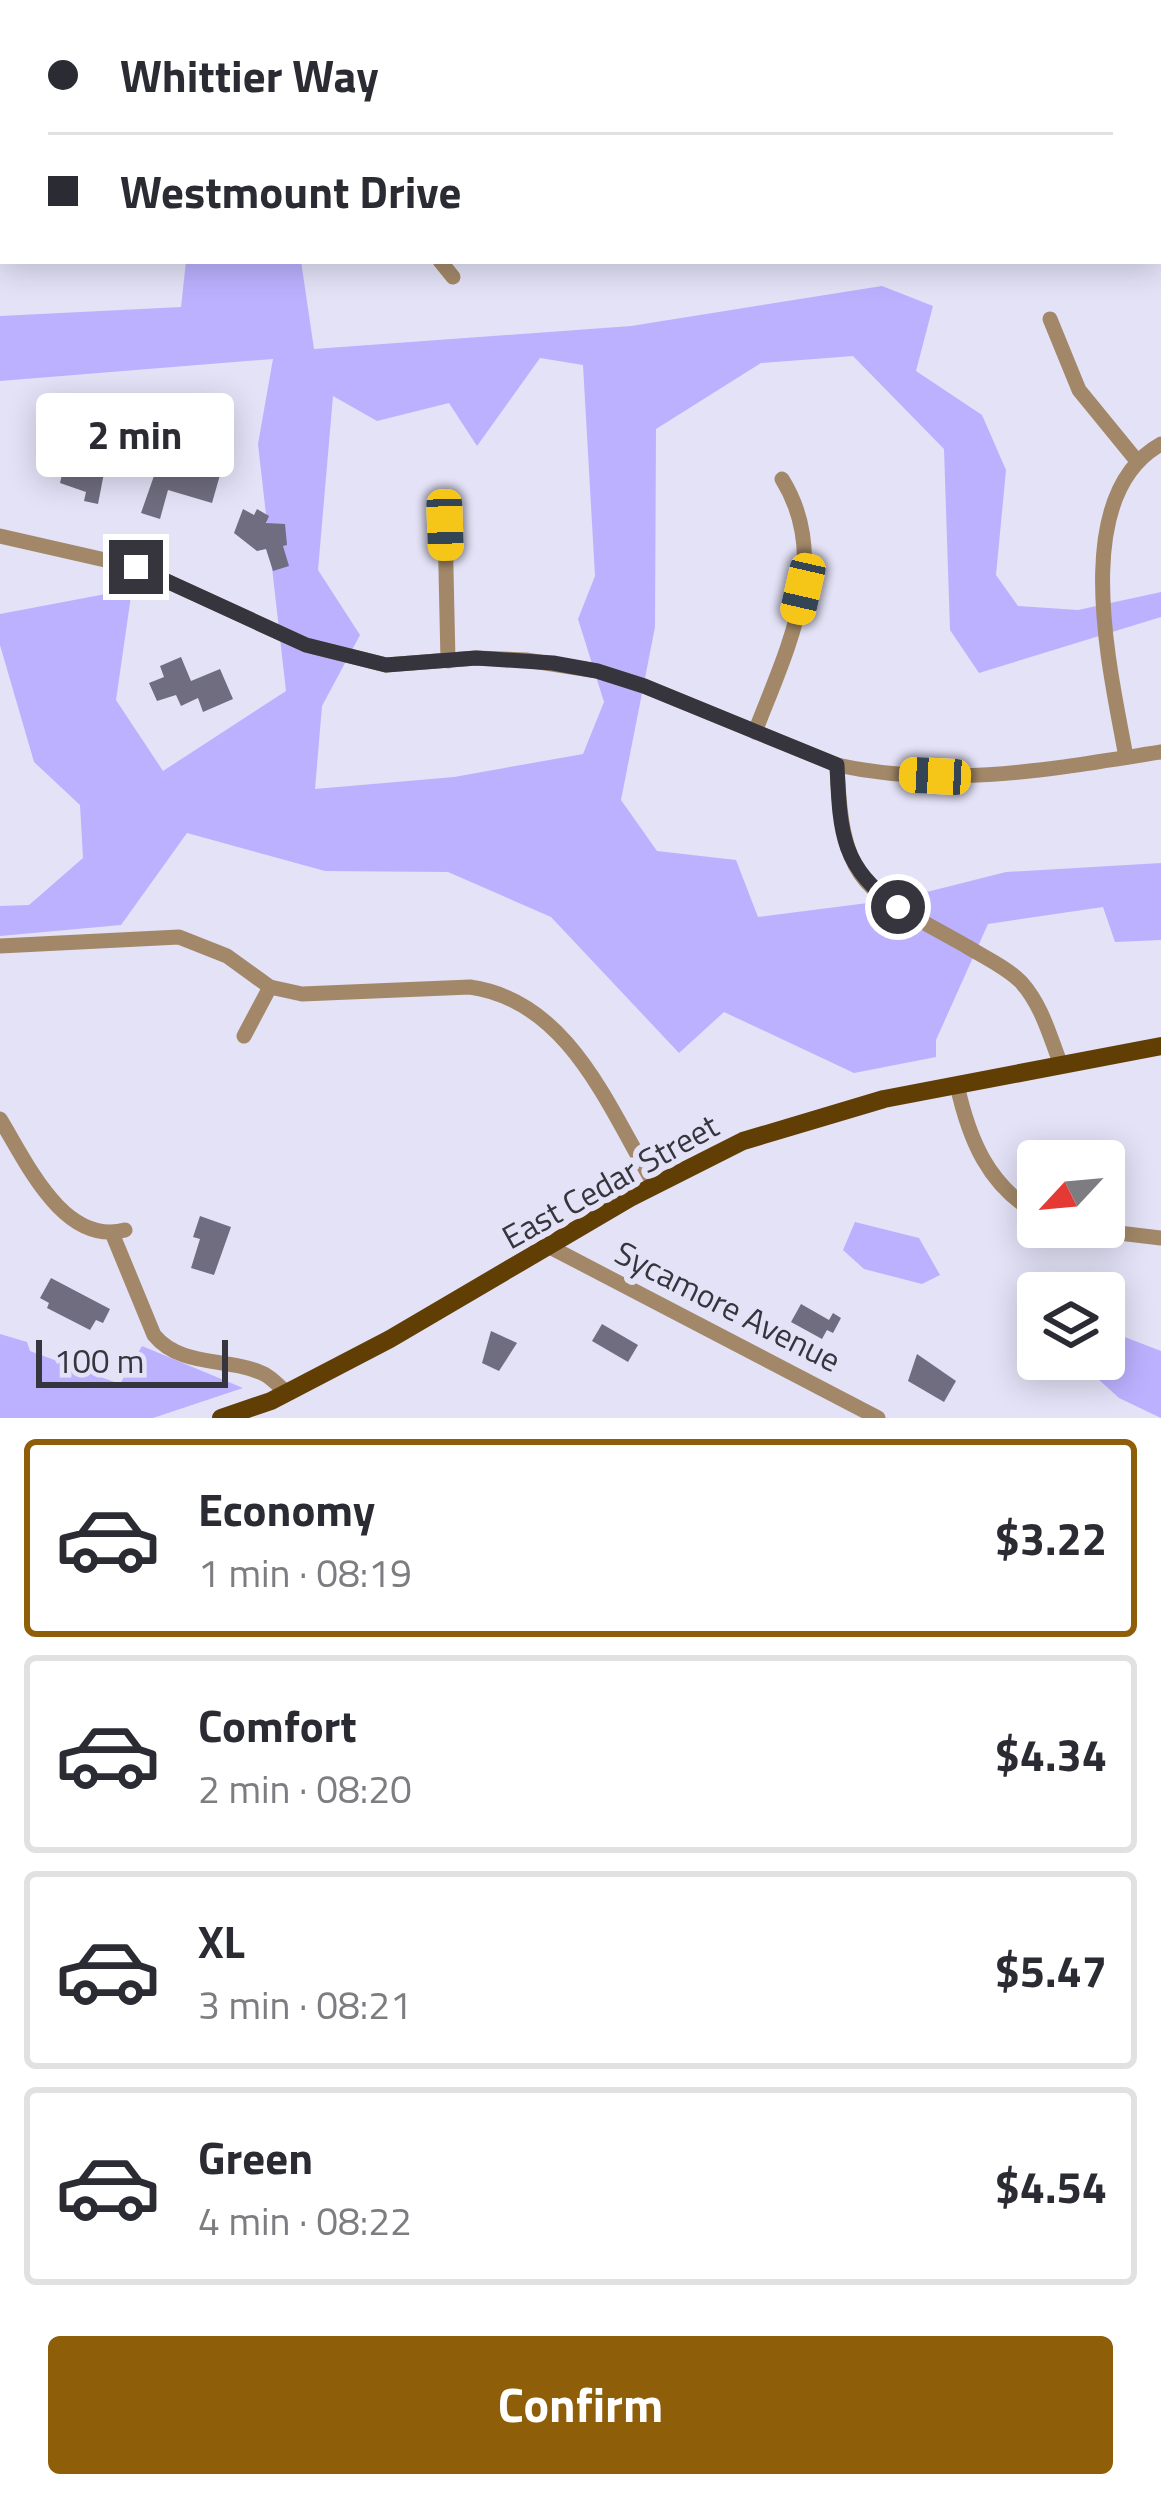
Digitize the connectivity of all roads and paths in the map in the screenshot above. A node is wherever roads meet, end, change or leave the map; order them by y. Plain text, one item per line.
1 (442, 264) edge
2 (453, 277) dead end
3 (1051, 319) dead end
4 (1161, 444) edge
5 (1136, 460) junction
6 (782, 479) dead end
7 (445, 525) dead end
8 (0, 536) edge
9 (448, 662) junction
10 (754, 732) junction
11 (1161, 752) edge
12 (1126, 757) junction
13 (837, 765) junction
14 (0, 946) edge
15 (270, 986) junction
16 (244, 1036) dead end
17 (1161, 1046) edge
18 (1061, 1065) junction
19 (957, 1085) junction
20 (0, 1119) edge
21 (654, 1184) junction
22 (1017, 1196) edge
23 (1125, 1234) edge
24 (1161, 1238) edge
25 (550, 1247) junction
26 (276, 1404) edge
27 (221, 1418) edge
28 (878, 1418) edge

1 - 2 street
3 - 5 street
4 - 5 street
5 - 12 street
6 - 10 street
7 - 9 street
8 - 9 street
9 - 10 street
10 - 13 street
11 - 12 street
12 - 13 street
13 - 18 street
14 - 15 street
15 - 16 street
15 - 21 street
17 - 18 main road, East Cedar Street
18 - 19 main road, East Cedar Street
19 - 21 main road, East Cedar Street
19 - 22 street
20 - 26 street
21 - 25 main road, East Cedar Street
23 - 24 street
25 - 26 main road, East Cedar Street
25 - 28 street, Sycamore Avenue
26 - 27 main road, East Cedar Street

